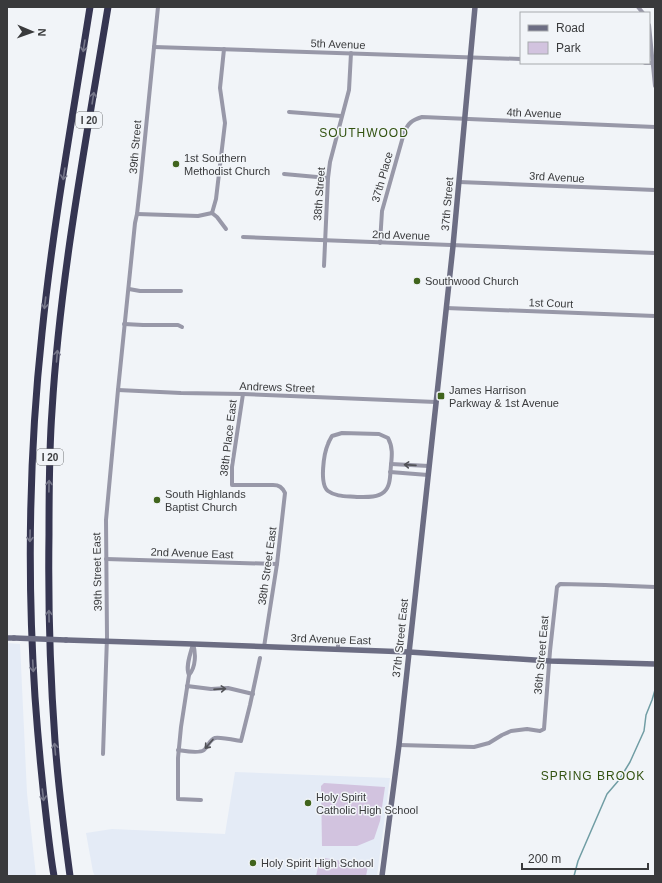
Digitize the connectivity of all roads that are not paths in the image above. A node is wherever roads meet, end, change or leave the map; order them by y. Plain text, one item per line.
1 (90, 7) edge
2 (108, 7) edge
3 (158, 7) edge
4 (476, 7) edge
5 (650, 26) edge
6 (154, 46) junction
7 (224, 49) junction
8 (351, 53) junction
9 (471, 57) junction
10 (520, 59) edge
11 (654, 63) edge
12 (655, 86) edge
13 (289, 112) dead end
14 (341, 116) junction
15 (465, 119) junction
16 (413, 120) joint
17 (655, 127) edge
18 (284, 174) dead end
19 (328, 178) junction
20 (459, 182) junction
21 (655, 190) edge
22 (212, 213) junction
23 (137, 214) junction
24 (226, 229) dead end
25 (243, 237) dead end
26 (325, 241) junction
27 (380, 243) junction
28 (453, 246) junction
29 (655, 253) edge
30 (324, 266) dead end
31 (129, 289) junction
32 (181, 291) dead end
33 (446, 308) junction
34 (655, 316) edge
35 (124, 324) junction
36 (182, 327) dead end
37 (118, 390) junction
38 (243, 394) junction
39 (436, 402) junction
40 (391, 464) junction
41 (429, 466) junction
42 (390, 472) junction
43 (428, 475) junction
44 (282, 488) joint
45 (106, 559) junction
46 (277, 564) junction
47 (655, 587) edge
48 (7, 638) edge
49 (338, 640) dead end
50 (107, 641) junction
51 (193, 644) junction
52 (264, 647) junction
53 (338, 650) junction
54 (409, 652) junction
55 (260, 658) dead end
56 (550, 661) junction
57 (655, 664) edge
58 (187, 686) junction
59 (253, 694) junction
60 (399, 745) junction
61 (178, 750) junction
62 (103, 754) dead end
63 (201, 800) dead end
64 (53, 876) edge
65 (72, 876) edge
66 (382, 876) edge

1 -> 64 highway, I 20
65 -> 2 highway, I 20
3 - 6 street, 39th Street
4 - 9 street, 37th Street
5 - 11 street
6 - 7 street, 5th Avenue
6 - 23 street, 39th Street
7 - 8 street, 5th Avenue
7 - 22 street
8 - 9 street, 5th Avenue
8 - 14 street, 38th Street
9 - 10 street, 5th Avenue
9 - 15 street, 37th Street
11 - 12 street
13 - 14 street
14 - 19 street, 38th Street
15 - 16 street, 4th Avenue
15 - 17 street, 4th Avenue
15 - 20 street, 37th Street
16 - 27 street, 37th Place
18 - 19 street
19 - 26 street, 38th Street
20 - 21 street, 3rd Avenue
20 - 28 street, 37th Street
22 - 23 street
22 - 24 street
23 - 31 street, 39th Street
25 - 26 street, 2nd Avenue
26 - 27 street, 2nd Avenue
26 - 30 street, 38th Street
27 - 28 street, 2nd Avenue
28 - 29 street, 2nd Avenue
28 - 33 street, 37th Street
31 - 32 street
31 - 35 street, 39th Street
33 - 34 street, 1st Court
33 - 39 street, 37th Street
35 - 36 street
35 - 37 street, 39th Street
37 - 38 street, Andrews Street
37 - 45 street, 39th Street East
38 - 39 street, Andrews Street
38 - 44 street, 38th Place East
39 - 41 street, 37th Street East
41 -> 40 street
40 - 42 street
40 - 42 street
41 - 43 street, 37th Street East
42 - 43 street
43 - 54 street, 37th Street East
44 - 46 street, 38th Street East
45 - 46 street, 2nd Avenue East
45 - 50 street, 39th Street East
46 - 52 street, 38th Street East
47 - 56 street, 36th Street East
48 - 50 street, 3rd Avenue East, bridge
49 - 53 street
50 - 51 street, 3rd Avenue East
50 - 62 street, 39th Street East
51 - 52 street, 3rd Avenue East
51 - 58 street
52 - 53 street, 3rd Avenue East
53 - 54 street, 3rd Avenue East
54 - 56 street, 3rd Avenue East
54 - 60 street, 37th Street East
55 - 59 street
56 - 57 street, 3rd Avenue East
56 - 60 street, 36th Street East
58 -> 59 street
58 - 61 street
59 -> 61 street
60 - 66 street, 37th Street East
61 - 63 street

